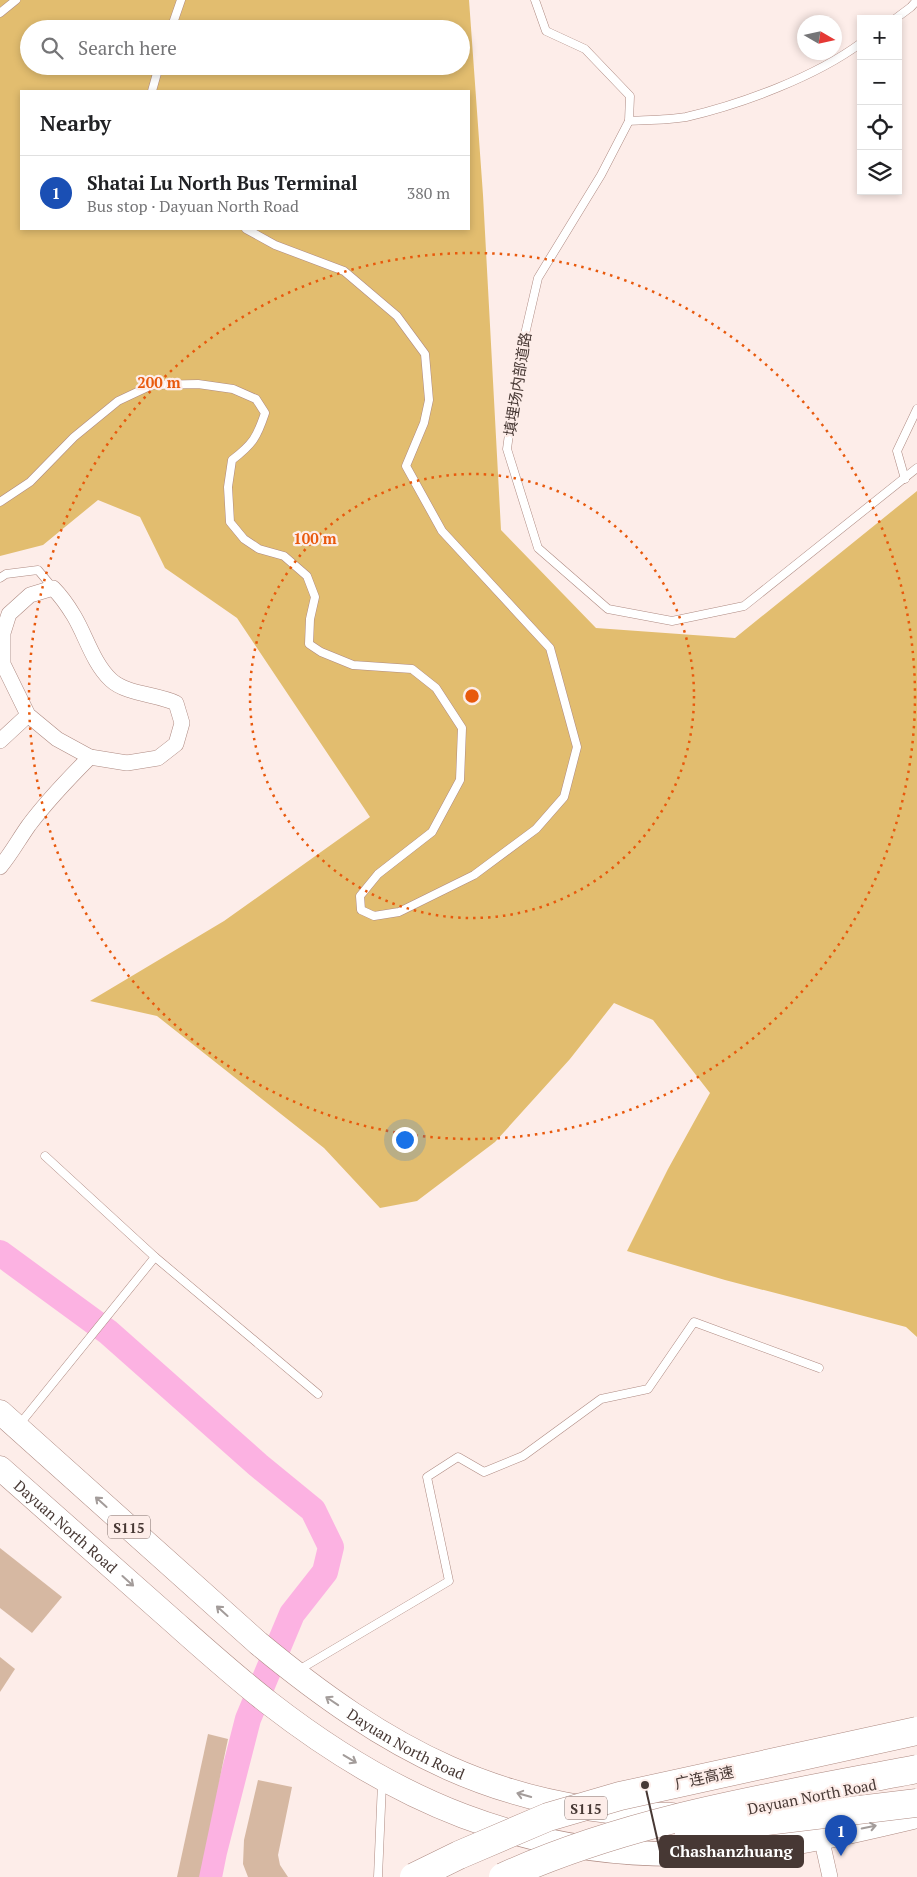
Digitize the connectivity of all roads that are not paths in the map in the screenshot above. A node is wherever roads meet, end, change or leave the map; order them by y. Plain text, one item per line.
1 (16, 0) edge
2 (181, 0) edge
3 (535, 0) edge
4 (917, 0) edge
5 (0, 13) edge
6 (900, 15) edge
7 (174, 20) edge
8 (857, 46) edge
9 (156, 75) edge
10 (152, 90) edge
11 (629, 121) junction
12 (248, 230) edge
13 (917, 409) edge
14 (917, 468) edge
15 (905, 479) junction
16 (0, 502) edge
17 (0, 578) edge
18 (53, 588) junction
19 (28, 715) junction
20 (0, 741) edge
21 (90, 758) junction
22 (0, 868) edge
23 (45, 1156) dead end
24 (155, 1257) junction
25 (819, 1368) dead end
26 (318, 1394) dead end
27 (9, 1420) edge
28 (0, 1468) edge
29 (290, 1670) junction
30 (917, 1732) edge
31 (917, 1744) edge
32 (917, 1769) edge
33 (917, 1774) edge
34 (382, 1778) junction
35 (917, 1803) edge
36 (917, 1816) edge
37 (821, 1837) junction
38 (378, 1877) edge
39 (414, 1877) edge
40 (448, 1877) edge
41 (503, 1877) edge
42 (526, 1877) edge
43 (830, 1877) edge

1 - 5 lane
2 - 7 lane
3 - 11 lane, 填埋场内部道路
4 - 6 lane
8 - 11 lane
9 - 10 lane
11 - 15 lane, 填埋场内部道路
12 - 16 lane
13 - 15 lane
14 - 15 lane, 填埋场内部道路
17 - 18 lane
18 - 19 street
18 - 21 street
19 - 20 street
19 - 21 street
21 - 22 street
23 - 24 lane
24 - 26 lane
24 - 27 lane
25 - 29 lane
29 -> 27 main road, Dayuan North Road / S115
28 -> 34 main road, Dayuan North Road / S115
33 -> 29 main road, Dayuan North Road / S115
30 - 39 highway, 广连高速, bridge
31 - 40 highway
32 - 41 highway, bridge
34 - 37 main road, Dayuan North Road / S115
34 - 38 lane
35 - 42 highway, bridge
37 -> 36 main road, Dayuan North Road / S115
37 - 43 street

